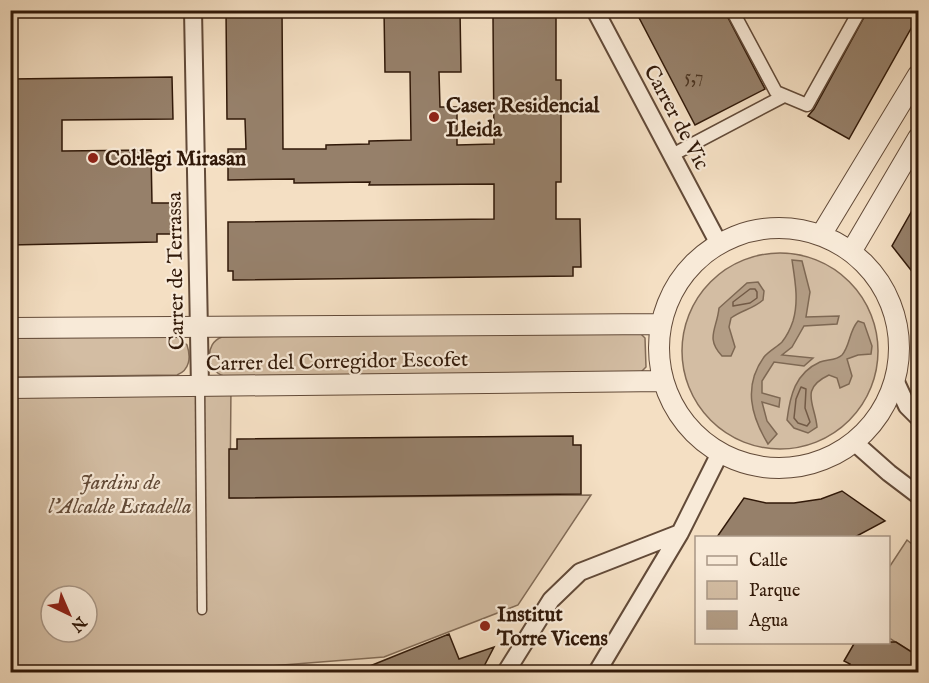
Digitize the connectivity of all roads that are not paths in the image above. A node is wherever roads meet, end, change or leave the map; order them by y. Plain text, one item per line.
1 (193, 10) edge
2 (596, 10) edge
3 (732, 10) edge
4 (860, 10) edge
5 (918, 75) edge
6 (784, 96) junction
7 (918, 138) edge
8 (672, 155) junction
9 (821, 235) junction
10 (719, 244) junction
11 (851, 252) junction
12 (661, 324) junction
13 (199, 325) junction
14 (10, 328) edge
15 (895, 380) junction
16 (663, 381) junction
17 (200, 387) junction
18 (10, 388) edge
19 (918, 417) edge
20 (854, 442) junction
21 (720, 453) junction
22 (918, 495) edge
23 (680, 533) junction
24 (202, 610) dead end
25 (506, 672) edge
26 (597, 672) edge

1 - 13 street, Carrer de Terrassa
2 - 8 street, Carrer de Vic
3 - 6 street
4 - 6 street
5 - 9 street
6 - 8 street
7 - 11 street
8 - 10 street, Carrer de Vic
9 - 10 street
9 - 11 street
10 - 12 street
11 - 15 street
12 - 13 street, Carrer del Corregidor Escofet
12 - 16 street
13 - 14 street, Carrer del Corregidor Escofet
13 - 17 street, Carrer de Terrassa
15 - 19 street
15 - 20 street
16 - 17 street, Carrer del Corregidor Escofet
16 - 21 street
17 - 18 street, Carrer del Corregidor Escofet
17 - 24 lane
20 - 21 street
20 - 22 street
21 - 23 street
23 - 25 street
23 - 26 street

